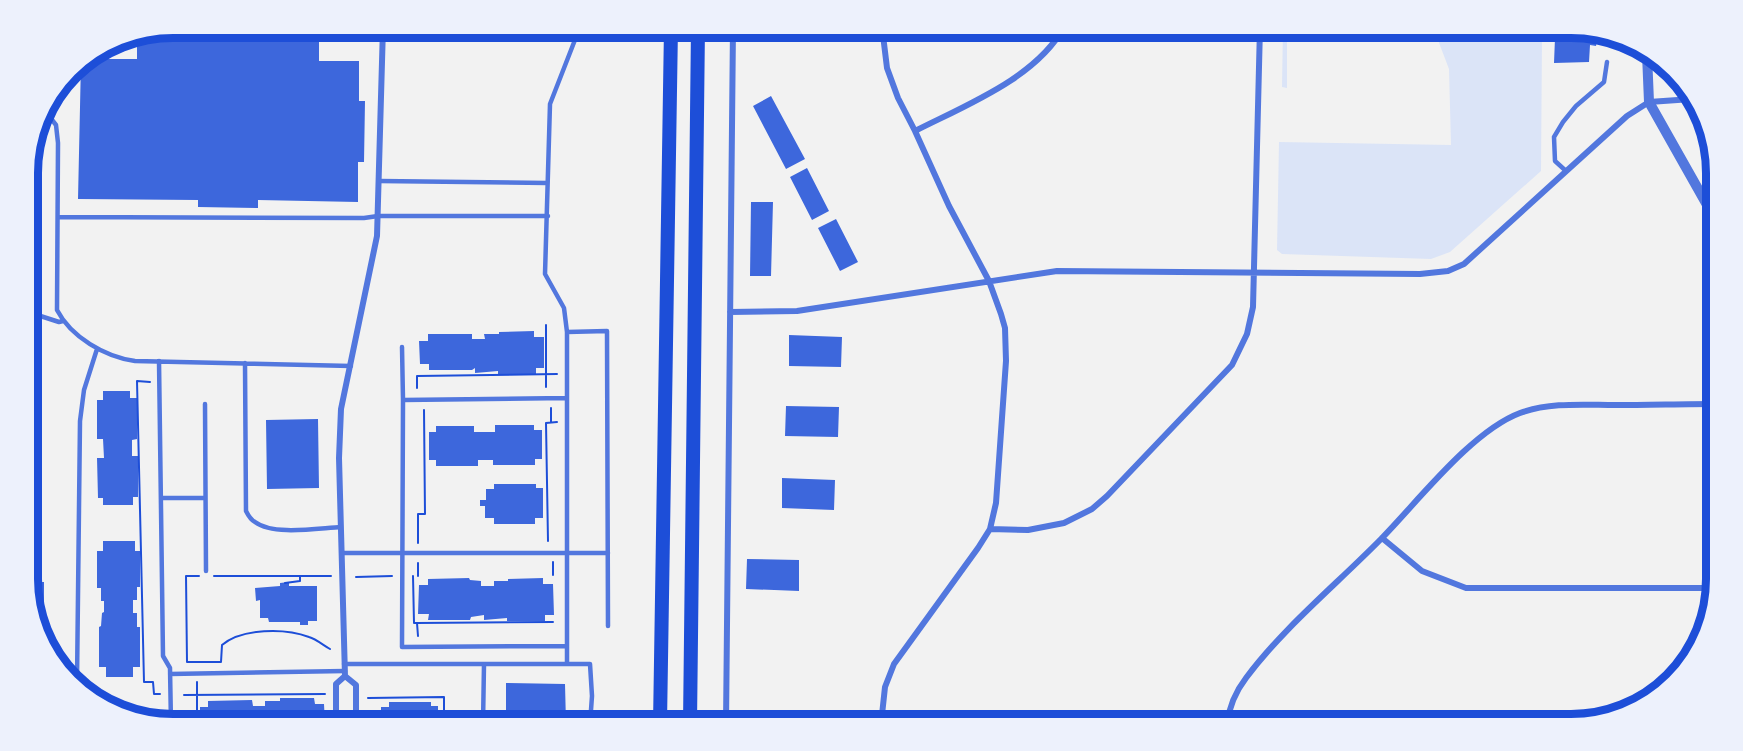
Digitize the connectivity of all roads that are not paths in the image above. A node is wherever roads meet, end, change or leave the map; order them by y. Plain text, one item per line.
1 (383, 38) edge
2 (576, 38) edge
3 (671, 38) edge
4 (698, 38) edge
5 (733, 38) edge
6 (883, 38) edge
7 (1057, 38) edge
8 (1260, 38) edge
9 (1607, 62) dead end
10 (1647, 62) edge
11 (1684, 100) edge
12 (1649, 102) junction
13 (50, 117) edge
14 (915, 130) junction
15 (1566, 171) junction
16 (379, 181) junction
17 (547, 183) junction
18 (1706, 203) edge
19 (378, 216) junction
20 (548, 216) junction
21 (58, 218) junction
22 (1252, 272) junction
23 (989, 281) junction
24 (730, 312) junction
25 (38, 315) edge
26 (63, 321) junction
27 (567, 332) junction
28 (402, 347) dead end
29 (97, 349) junction
30 (159, 361) junction
31 (245, 363) junction
32 (351, 366) junction
33 (567, 398) junction
34 (403, 400) junction
35 (205, 404) dead end
36 (1706, 404) edge
37 (161, 498) junction
38 (205, 498) junction
39 (341, 527) junction
40 (990, 529) junction
41 (1382, 538) junction
42 (403, 552) junction
43 (568, 552) junction
44 (342, 553) junction
45 (608, 553) junction
46 (206, 571) dead end
47 (1705, 588) edge
48 (608, 626) dead end
49 (567, 646) junction
50 (484, 664) junction
51 (567, 664) junction
52 (345, 670) junction
53 (77, 674) edge
54 (171, 674) junction
55 (882, 713) edge
56 (1230, 713) edge
57 (171, 714) edge
58 (336, 714) edge
59 (356, 714) edge
60 (483, 714) edge
61 (591, 714) edge
62 (660, 714) edge
63 (690, 714) edge
64 (726, 714) edge

1 - 16 street
2 - 17 lane
3 - 62 highway
4 - 63 highway
5 - 24 street
6 - 14 street
7 - 14 street
8 - 22 street
9 - 15 lane
10 - 12 street
11 - 12 street
12 - 15 street
12 - 18 street
13 - 21 lane
14 - 23 street
15 - 22 street
16 - 17 lane
16 - 19 street
17 - 20 lane
19 - 20 lane
19 - 21 lane
19 - 32 street
20 - 27 lane
21 - 26 lane
22 - 23 street
22 - 40 street
23 - 24 street
23 - 40 street
24 - 64 street
25 - 26 lane
26 - 29 lane
27 - 33 lane
27 - 45 lane
28 - 34 lane
29 - 30 lane
29 - 53 lane
30 - 31 lane
30 - 37 lane
31 - 32 lane
31 - 39 lane
32 - 39 street
33 - 34 lane
33 - 43 lane
34 - 42 lane
35 - 38 lane
36 - 41 street
37 - 38 lane
37 - 54 lane
38 - 46 lane
39 - 44 street
40 - 55 street
41 - 47 street
41 - 56 street
42 - 43 lane
42 - 44 lane
42 - 49 lane
43 - 45 lane
43 - 49 lane
44 - 52 street
45 - 48 lane
49 - 51 lane
50 - 51 lane
50 - 52 lane
50 - 60 lane
51 - 61 lane
52 - 54 lane
52 - 58 street
52 - 59 street
54 - 57 lane

